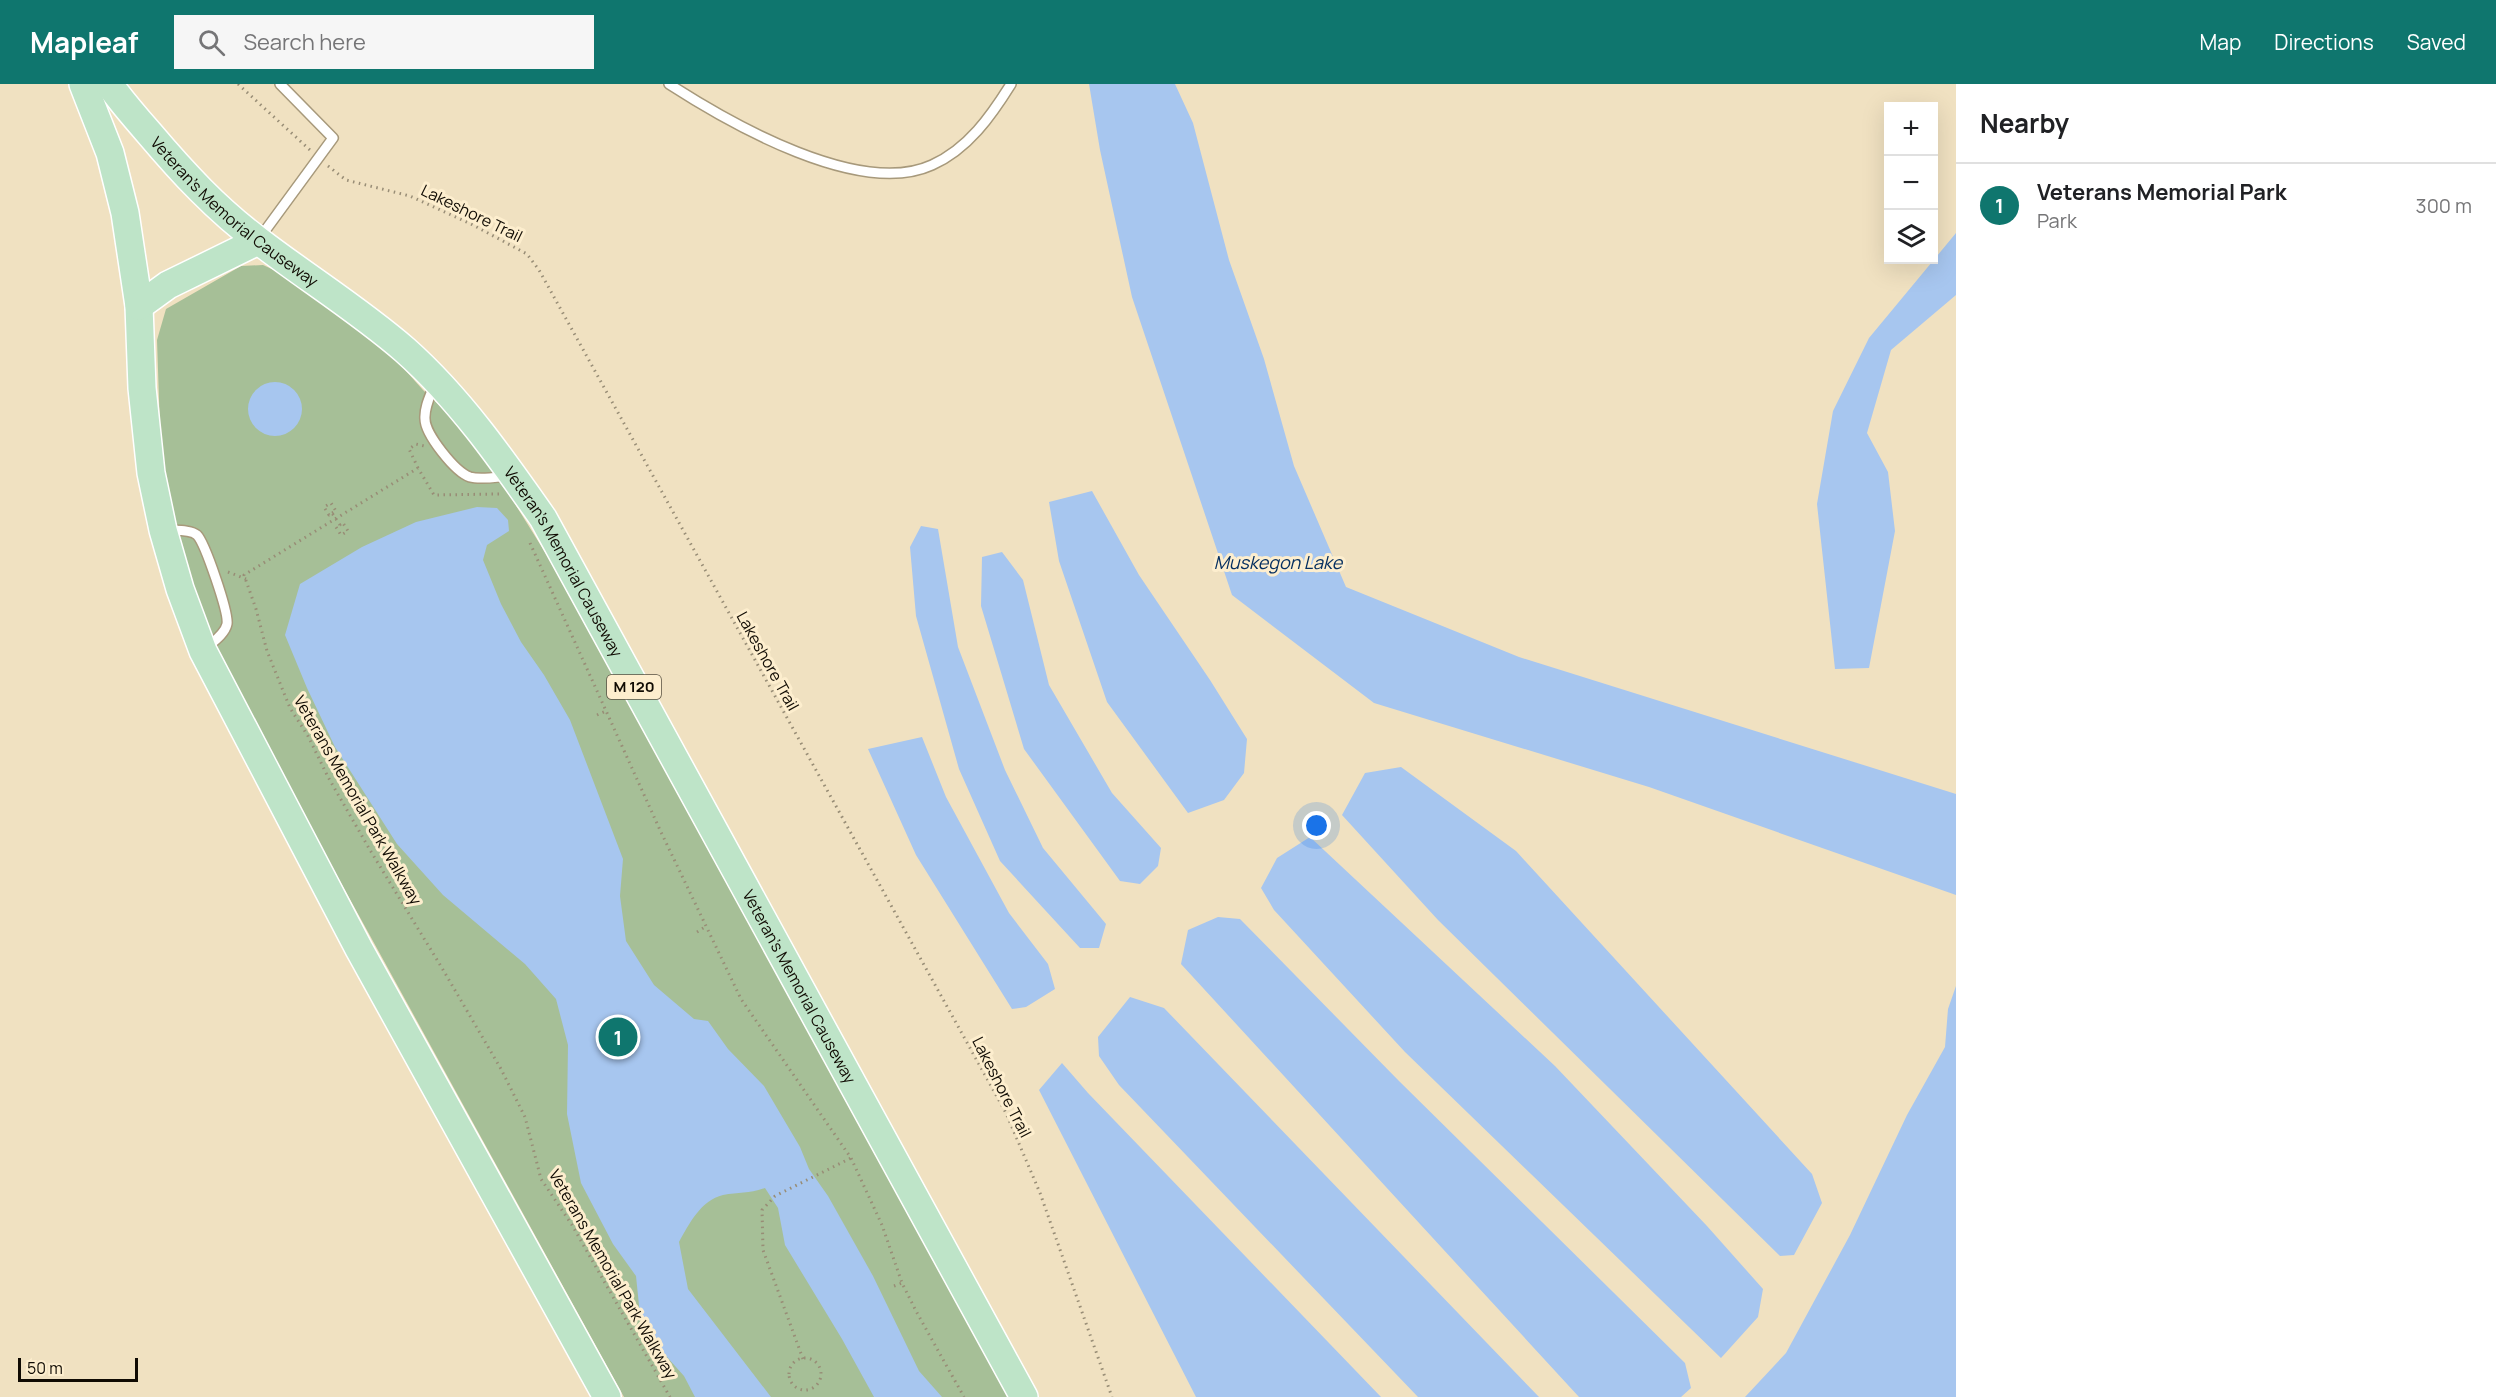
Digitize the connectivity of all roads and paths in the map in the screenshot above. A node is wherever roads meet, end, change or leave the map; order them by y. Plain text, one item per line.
1 (82, 84) edge
2 (109, 84) edge
3 (238, 84) edge
4 (280, 84) edge
5 (669, 84) edge
6 (1011, 84) edge
7 (320, 158) junction
8 (258, 241) junction
9 (139, 306) junction
10 (436, 380) junction
11 (442, 451) junction
12 (418, 468) junction
13 (506, 485) junction
14 (332, 513) dead end
15 (335, 519) junction
16 (340, 525) dead end
17 (163, 530) junction
18 (526, 534) dead end
19 (203, 651) junction
20 (606, 711) junction
21 (597, 716) dead end
22 (705, 927) junction
23 (697, 932) dead end
24 (851, 1158) junction
25 (902, 1283) junction
26 (894, 1286) dead end
27 (803, 1359) junction
28 (807, 1390) junction
29 (607, 1397) edge
30 (670, 1397) edge
31 (810, 1397) edge
32 (964, 1397) edge
33 (1024, 1397) edge
34 (1112, 1397) edge

1 - 9 main road
2 - 8 main road, Veteran's Memorial Causeway / M 120
3 - 7 path, Lakeshore Trail
4 - 7 lane
5 - 6 lane
7 - 8 lane
7 - 34 path, Lakeshore Trail
8 - 9 main road
8 - 10 main road, Veteran's Memorial Causeway / M 120
9 - 17 main road
10 - 11 lane
10 - 13 main road, Veteran's Memorial Causeway / M 120
11 - 12 path
11 - 13 lane
12 - 13 path
12 - 15 path, Veterans Memorial Park Walkway
13 - 33 main road, Veteran's Memorial Causeway / M 120
14 - 15 path
15 - 16 path
15 - 30 path, Veterans Memorial Park Walkway
17 - 19 main road
17 - 19 lane
18 - 20 path
19 - 29 main road
20 - 21 path
20 - 22 path
22 - 23 path
22 - 24 path
24 - 25 path
24 - 27 path
25 - 26 path
25 - 32 path
27 - 28 path
27 - 28 path
28 - 31 path

